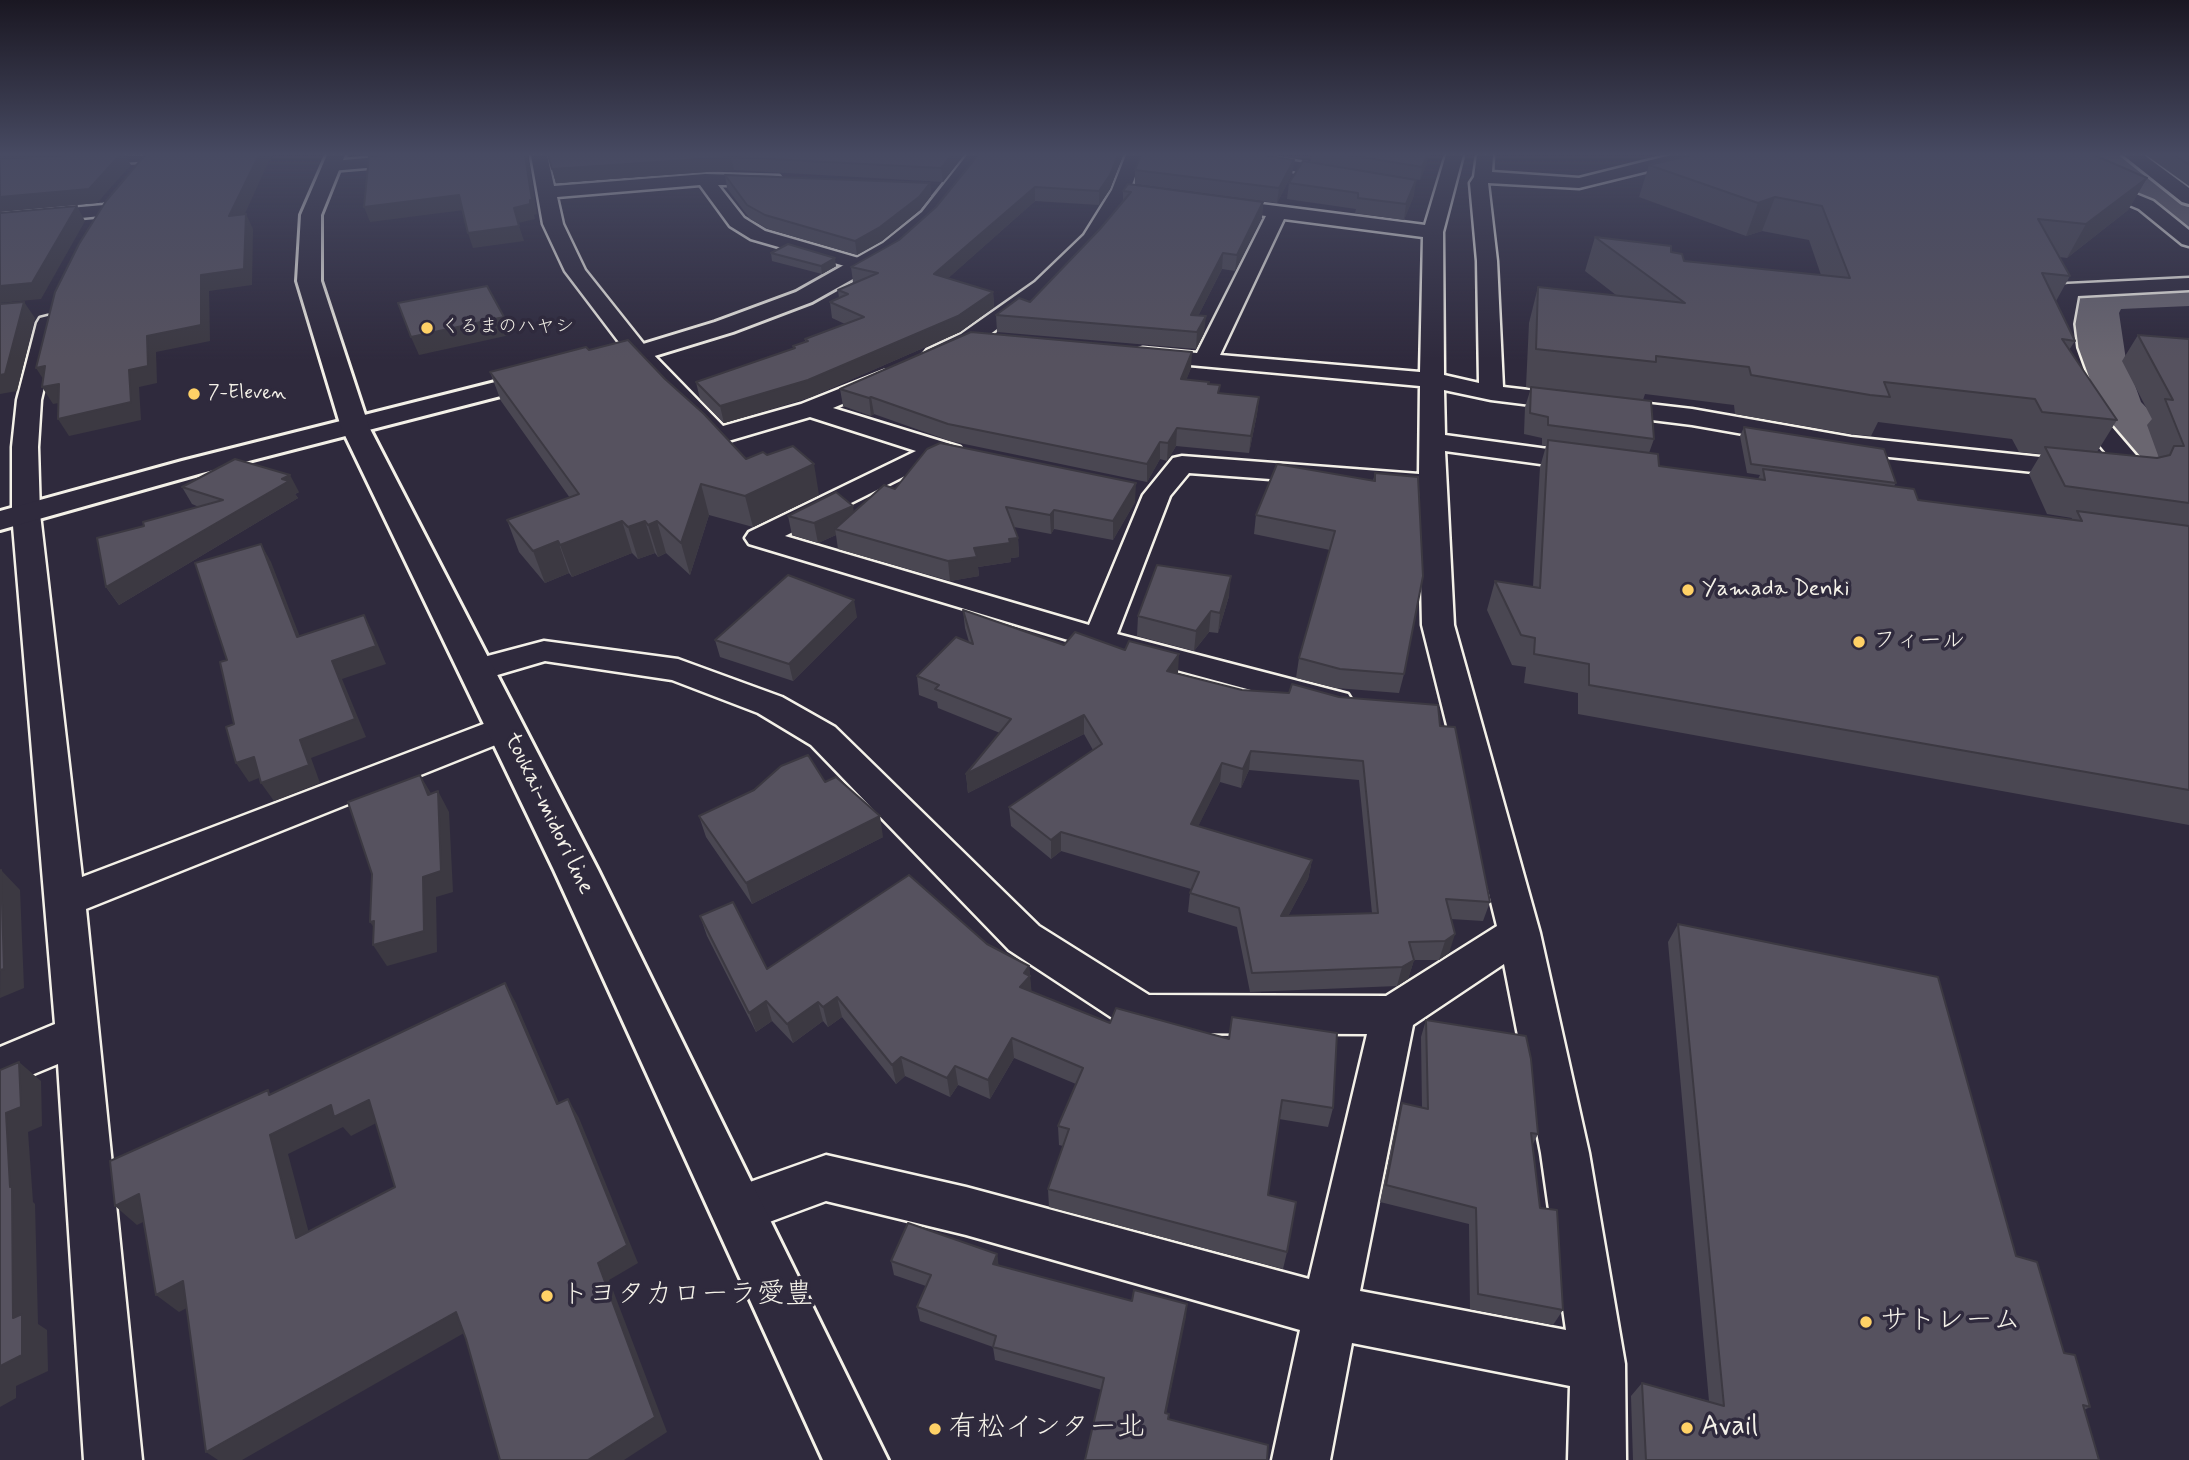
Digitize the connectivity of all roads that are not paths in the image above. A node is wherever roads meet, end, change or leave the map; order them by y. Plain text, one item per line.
1 (96, 223) edge
2 (311, 223) edge
3 (553, 223) edge
4 (739, 223) edge
5 (921, 223) edge
6 (1103, 223) edge
7 (1272, 223) edge
8 (1360, 223) edge
9 (1434, 223) edge
10 (1483, 223) edge
11 (2168, 223) edge
12 (1433, 232) junction
13 (89, 235) edge
14 (2189, 240) edge
15 (862, 265) junction
16 (2189, 284) edge
17 (26, 310) edge
18 (969, 339) junction
19 (997, 342) edge
20 (639, 353) junction
21 (1122, 354) edge
22 (1205, 361) junction
23 (1432, 380) junction
24 (1491, 393) junction
25 (810, 409) junction
26 (355, 427) junction
27 (1432, 441) junction
28 (938, 450) junction
29 (979, 458) edge
30 (1611, 466) edge
31 (1432, 483) junction
32 (13, 518) edge
33 (1099, 639) junction
34 (477, 670) junction
35 (1362, 704) edge
36 (1424, 709) edge
37 (1462, 712) junction
38 (506, 728) junction
39 (65, 900) junction
40 (1519, 933) junction
41 (1393, 1015) junction
42 (79, 1035) junction
43 (0, 1068) edge
44 (737, 1210) junction
45 (1331, 1312) junction
46 (1598, 1364) junction
47 (113, 1460) edge
48 (856, 1460) edge
49 (1301, 1460) edge
50 (1597, 1460) edge

1 - 13 street
2 - 26 main road, toukai-midori line
3 - 20 street
4 - 15 street
5 - 15 main road
6 - 18 street
7 - 22 street
8 - 12 street
9 - 12 street
10 - 24 street
11 - 14 street
12 - 23 street
15 - 20 main road
16 - 24 street
17 - 32 street
18 - 19 street
18 - 25 street
20 - 25 street
20 - 26 main road
21 - 22 street
22 - 23 street
23 - 24 street
23 - 27 street
25 - 28 street
26 - 32 main road
26 - 34 main road, toukai-midori line
27 - 30 street
27 - 31 street
28 - 29 street
28 - 33 street
31 - 33 street
31 - 37 street
32 - 39 street
33 - 35 street
34 - 38 main road, toukai-midori line
34 - 41 street
36 - 37 street
37 - 40 street
38 - 39 street
38 - 44 main road, toukai-midori line
39 - 42 street
40 - 41 street
40 - 46 street
41 - 45 street
42 - 43 street
42 - 47 street
44 - 45 street
44 - 48 main road, toukai-midori line
45 - 46 street
45 - 49 street
46 - 50 street

